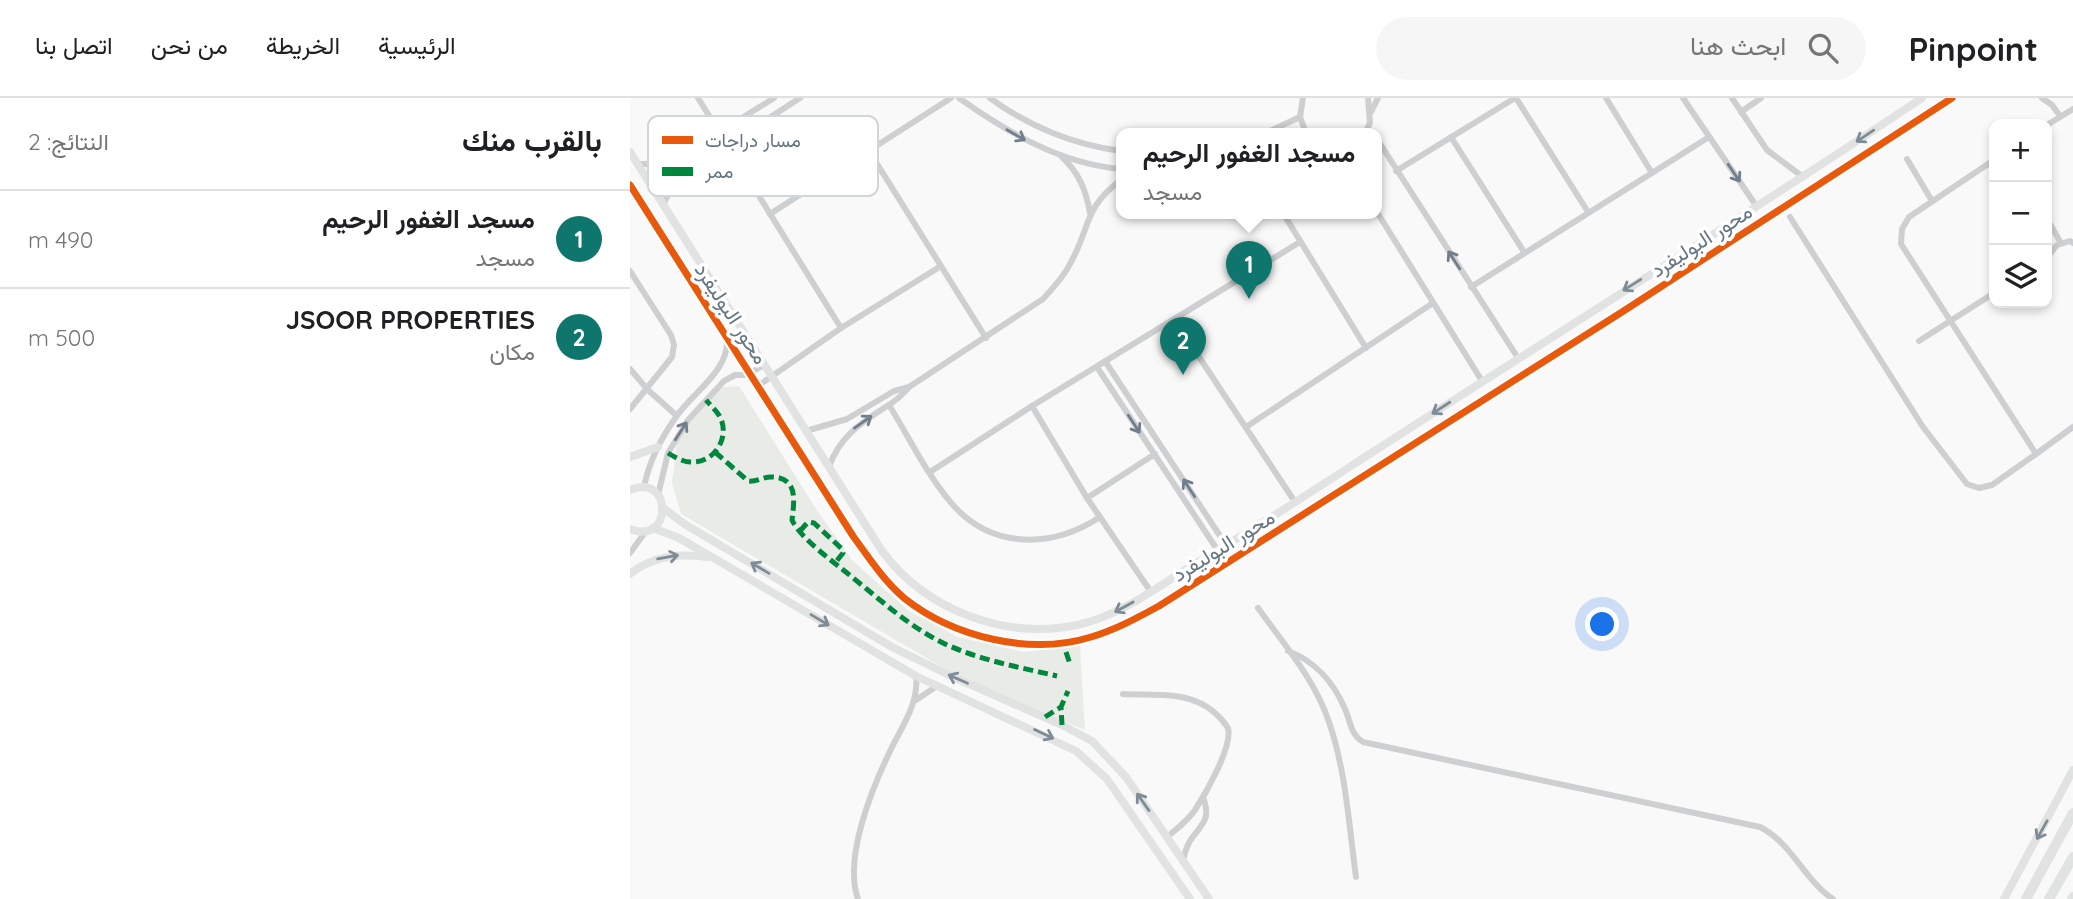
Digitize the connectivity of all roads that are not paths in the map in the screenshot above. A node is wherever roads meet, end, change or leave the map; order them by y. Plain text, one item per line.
1 (698, 98) edge
2 (774, 98) edge
3 (800, 98) edge
4 (951, 98) edge
5 (959, 98) edge
6 (990, 98) edge
7 (1368, 98) edge
8 (1378, 98) edge
9 (1515, 98) edge
10 (1606, 98) edge
11 (1684, 98) edge
12 (1732, 98) edge
13 (1760, 98) edge
14 (1922, 98) edge
15 (1952, 98) edge
16 (2042, 98) edge
17 (1301, 100) edge
18 (2073, 109) edge
19 (1741, 112) junction
20 (1371, 114) junction
21 (709, 116) edge
22 (745, 116) edge
23 (772, 116) edge
24 (2060, 116) junction
25 (1300, 117) junction
26 (2052, 122) edge
27 (1370, 123) junction
28 (1277, 128) edge
29 (1304, 128) edge
30 (1368, 128) edge
31 (1372, 128) edge
32 (1451, 137) junction
33 (1709, 137) junction
34 (878, 145) edge
35 (1382, 147) edge
36 (1116, 150) edge
37 (630, 152) edge
38 (1059, 154) junction
39 (1907, 159) dead end
40 (1989, 163) edge
41 (637, 164) junction
42 (648, 165) edge
43 (878, 165) edge
44 (1116, 168) edge
45 (1396, 171) junction
46 (1652, 173) junction
47 (1803, 177) junction
48 (648, 181) edge
49 (1116, 185) edge
50 (630, 186) edge
51 (657, 196) edge
52 (667, 196) edge
53 (759, 196) edge
54 (798, 196) edge
55 (1932, 201) junction
56 (663, 205) junction
57 (1757, 207) junction
58 (1588, 212) junction
59 (1090, 213) junction
60 (770, 214) junction
61 (1790, 217) dead end
62 (1287, 219) edge
63 (1381, 219) edge
64 (2052, 228) edge
65 (1300, 242) junction
66 (2060, 243) junction
67 (2073, 243) edge
68 (2052, 252) edge
69 (1524, 253) junction
70 (941, 266) junction
71 (630, 271) edge
72 (1471, 287) junction
73 (1989, 296) edge
74 (1433, 303) junction
75 (1174, 319) junction
76 (1950, 321) junction
77 (841, 328) junction
78 (986, 338) junction
79 (727, 340) junction
80 (1919, 341) dead end
81 (1366, 348) junction
82 (1518, 358) junction
83 (1105, 361) junction
84 (764, 365) junction
85 (1097, 367) junction
86 (630, 369) edge
87 (750, 373) junction
88 (772, 376) junction
89 (708, 381) junction
90 (1482, 381) junction
91 (758, 386) junction
92 (909, 387) junction
93 (715, 389) junction
94 (648, 390) junction
95 (889, 405) junction
96 (1032, 406) junction
97 (630, 409) edge
98 (676, 415) junction
99 (1246, 427) junction
100 (2073, 427) edge
101 (806, 431) junction
102 (658, 447) junction
103 (1154, 454) junction
104 (2036, 454) junction
105 (630, 457) edge
106 (829, 467) junction
107 (930, 472) junction
108 (643, 487) junction
109 (630, 489) edge
110 (658, 495) junction
111 (1087, 498) junction
112 (1295, 502) junction
113 (663, 508) junction
114 (1100, 517) junction
115 (630, 529) edge
116 (649, 530) junction
117 (1226, 545) junction
118 (1218, 551) junction
119 (630, 552) edge
120 (711, 557) junction
121 (630, 574) edge
122 (1151, 592) junction
123 (1258, 608) dead end
124 (1288, 651) junction
125 (916, 677) junction
126 (937, 686) junction
127 (1123, 694) dead end
128 (914, 701) junction
129 (2073, 769) edge
130 (1203, 797) junction
131 (2073, 813) edge
132 (1167, 837) junction
133 (2073, 857) edge
134 (1183, 860) junction
135 (1356, 877) dead end
136 (858, 899) edge
137 (1190, 899) edge
138 (1209, 899) edge
139 (1833, 899) edge
140 (2004, 899) edge
141 (2026, 899) edge
142 (2049, 899) edge

1 - 21 street
2 - 22 street
3 - 23 street
4 - 34 street
5 -> 38 street
6 - 36 street
7 - 20 street
8 - 20 street
9 - 32 street
9 - 58 street
10 - 46 street
11 - 33 street
12 - 19 street
13 - 19 street
14 -> 47 street, محور البوليفرد
15 - 91 street, محور البوليفرد
16 - 24 street
17 - 25 street
18 - 24 street
19 - 47 street
20 - 27 street
24 - 26 street
25 - 28 street
25 - 29 street
27 - 30 street
27 - 31 street
32 - 45 street
32 - 69 street
33 - 46 street
33 -> 57 street
35 - 45 street
37 - 41 street, محور البوليفرد
38 - 44 street
38 - 59 street
39 - 55 street
40 - 55 street
41 - 42 street
41 - 48 street, محور البوليفرد
43 - 70 street
72 -> 45 street
46 - 58 street
47 - 57 street, محور البوليفرد
49 - 59 street
50 - 79 street, محور البوليفرد
51 - 56 street, محور البوليفرد
52 - 56 street
53 - 60 street
54 - 60 street
55 - 76 street
56 - 84 street, محور البوليفرد
57 -> 82 street, محور البوليفرد
58 - 69 street
59 - 78 street
60 - 77 street
61 - 104 street
62 - 65 street
63 - 74 street
64 - 66 street
65 - 75 street
65 - 81 street
66 - 67 street
66 - 68 street
69 - 72 street
70 - 77 street
70 - 78 street
71 - 94 street
72 - 82 street
73 - 76 street
74 - 81 street
74 - 90 street
75 - 83 street
75 - 99 street
76 - 80 street
76 - 104 street
77 - 88 street
78 - 92 street
79 - 87 street, محور البوليفرد
79 - 89 street
81 - 99 street
82 - 90 street, محور البوليفرد
83 - 85 street
117 -> 83 street
84 - 87 street
84 - 88 street, محور البوليفرد
85 - 96 street
85 -> 103 street
86 - 94 street
87 - 91 street, محور البوليفرد
87 - 93 street
88 - 91 street
88 - 101 street, محور البوليفرد
89 - 93 street
89 - 98 street
90 -> 112 street, محور البوليفرد
92 - 95 street
92 - 101 street
110 -> 93 street
94 - 97 street
94 - 98 street
106 -> 95 street
95 - 107 street
96 - 107 street
96 - 111 street
98 - 102 street
99 - 112 street
100 - 104 street
101 - 106 street, محور البوليفرد
102 - 105 street
102 - 108 street
103 - 111 street
103 - 118 street
122 -> 106 street, محور البوليفرد
107 - 114 street
108 - 109 street
108 - 110 street
110 - 113 street
111 - 114 street
112 - 117 street, محور البوليفرد
113 - 116 street
132 -> 113 street
114 - 122 street
115 - 116 street
116 - 119 street
116 - 120 street
117 - 118 street, محور البوليفرد
118 - 122 street, محور البوليفرد
121 -> 120 street
120 -> 125 street
123 - 124 street
124 - 135 street
124 - 139 street
125 - 126 street
125 - 128 street
126 - 128 street
126 -> 137 street
127 - 130 street
128 - 136 street
129 -> 140 street
130 - 132 street
130 - 134 street
131 - 141 highway
132 - 134 street
133 - 142 highway
134 - 138 street

